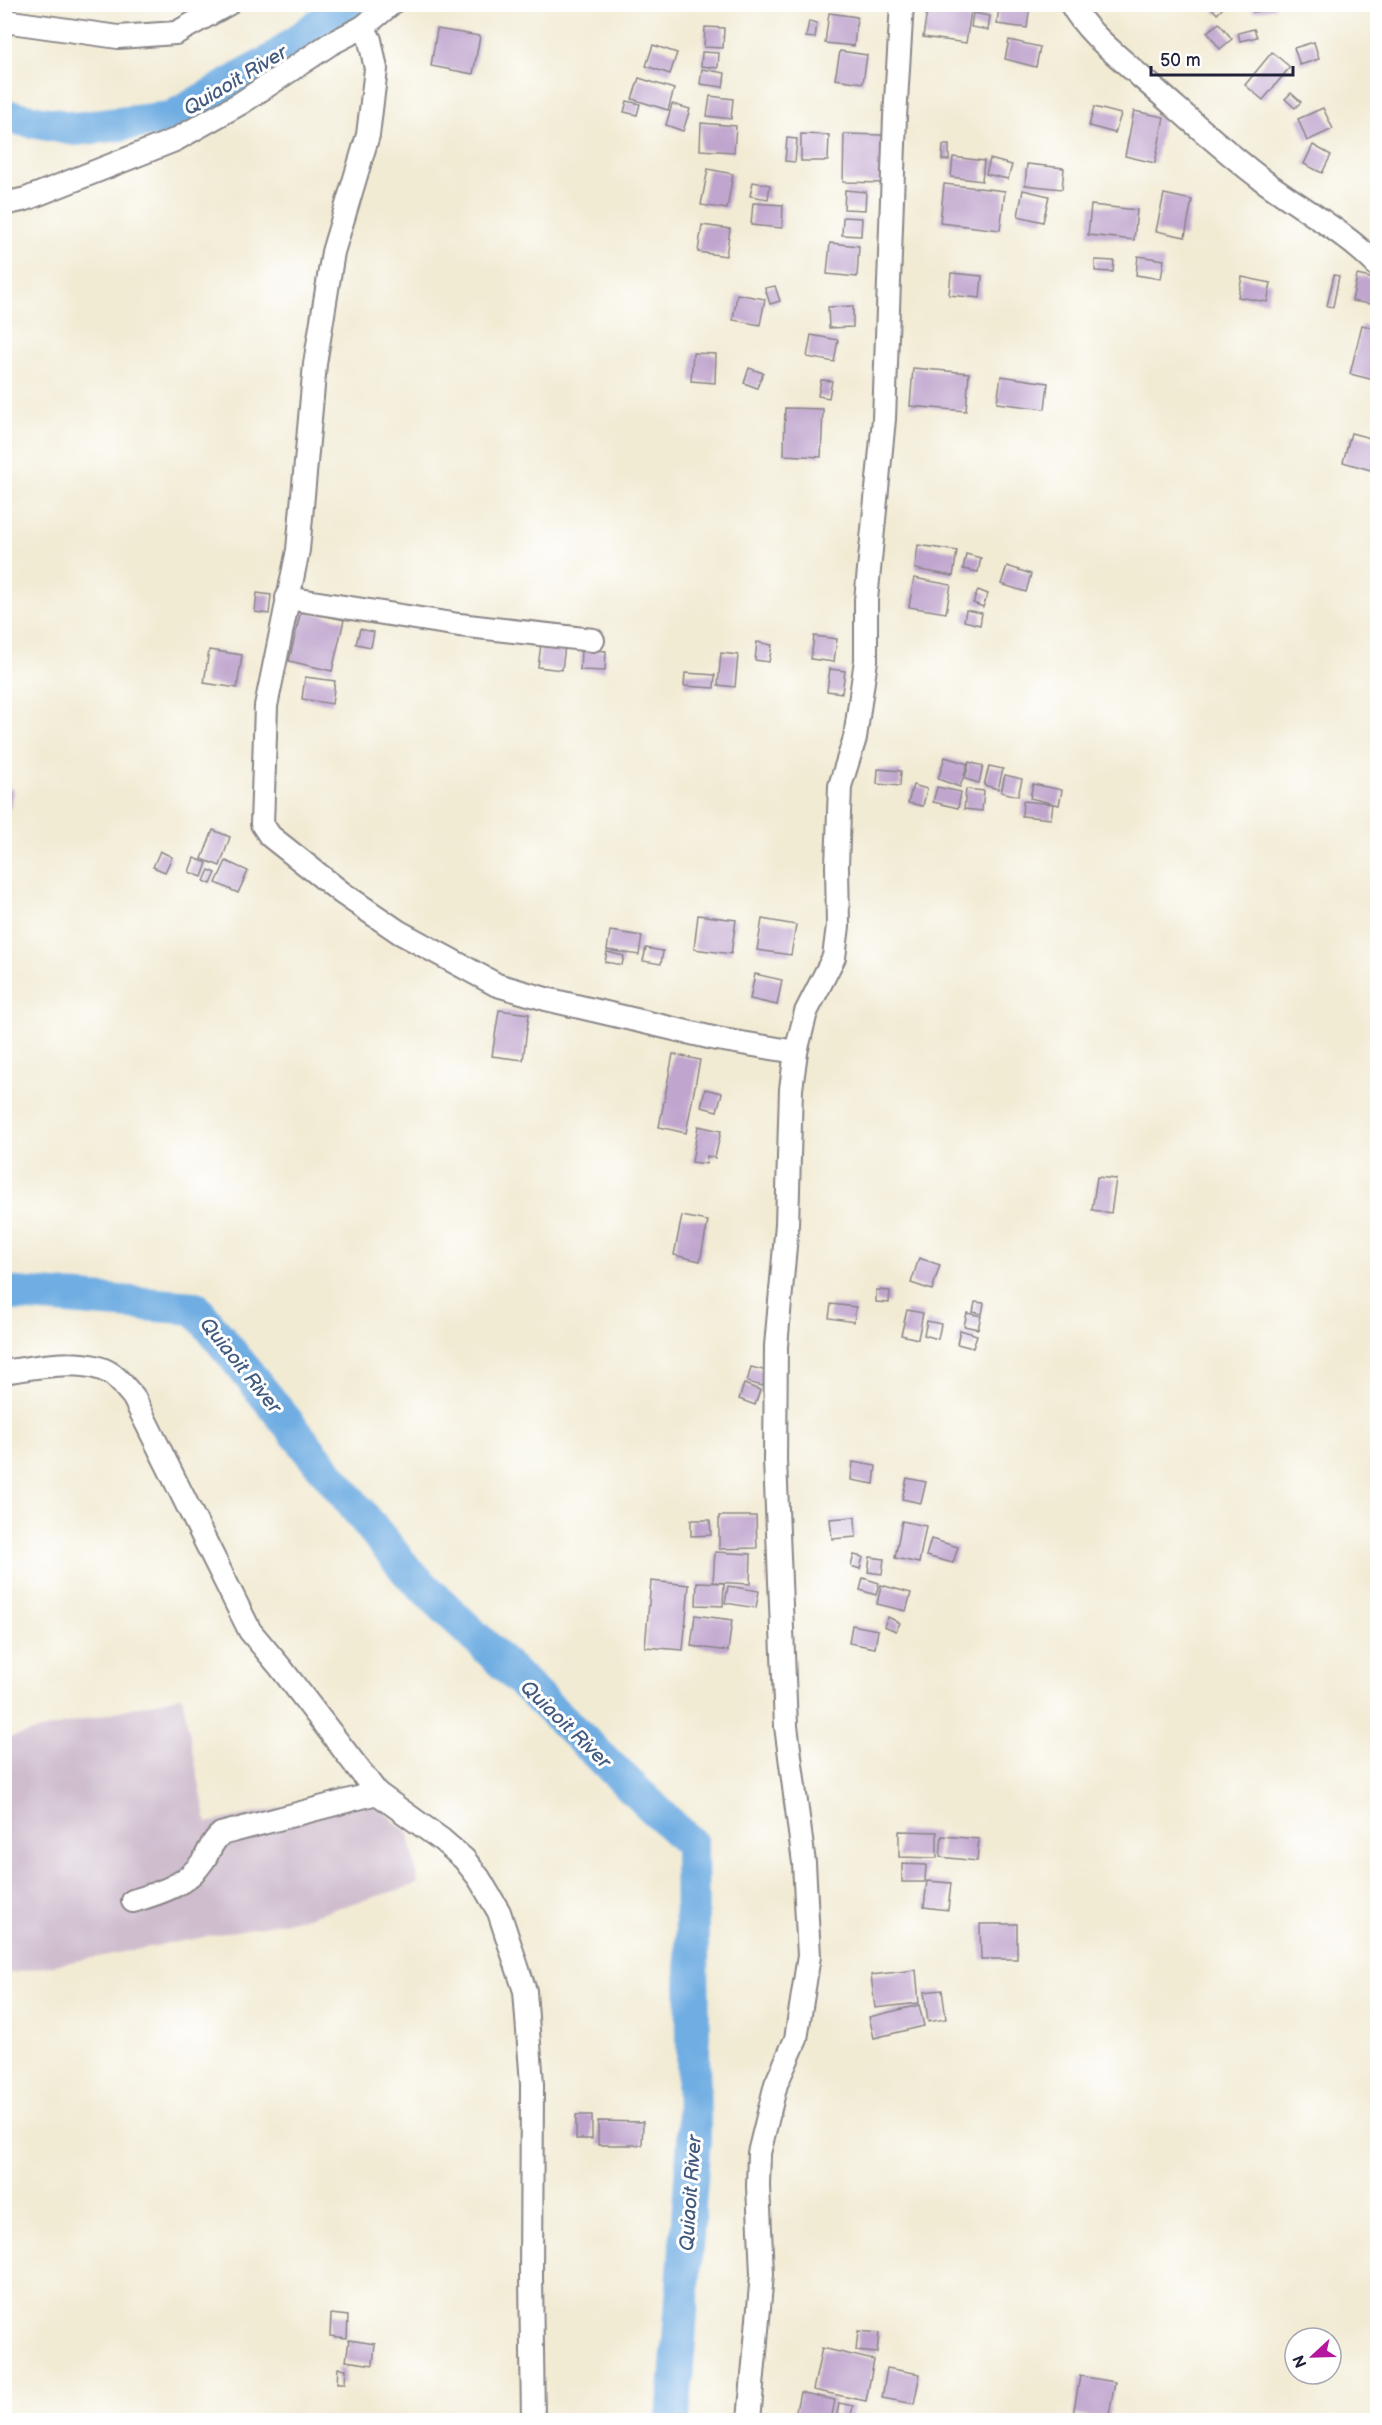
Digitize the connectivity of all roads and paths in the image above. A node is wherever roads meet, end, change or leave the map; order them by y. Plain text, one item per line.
1 (228, 4) edge
2 (391, 4) edge
3 (902, 4) edge
4 (1071, 4) edge
5 (4, 21) edge
6 (363, 27) junction
7 (4, 204) edge
8 (1377, 266) edge
9 (287, 598) junction
10 (593, 640) dead end
11 (796, 1052) junction
12 (4, 1372) edge
13 (377, 1793) junction
14 (133, 1901) dead end
15 (533, 2421) edge
16 (749, 2421) edge

1 - 5 street
2 - 6 street
3 - 11 street
4 - 8 street
6 - 7 street
6 - 9 street
9 - 10 street
9 - 11 street
11 - 16 street
12 - 13 street
13 - 14 street
13 - 15 street

